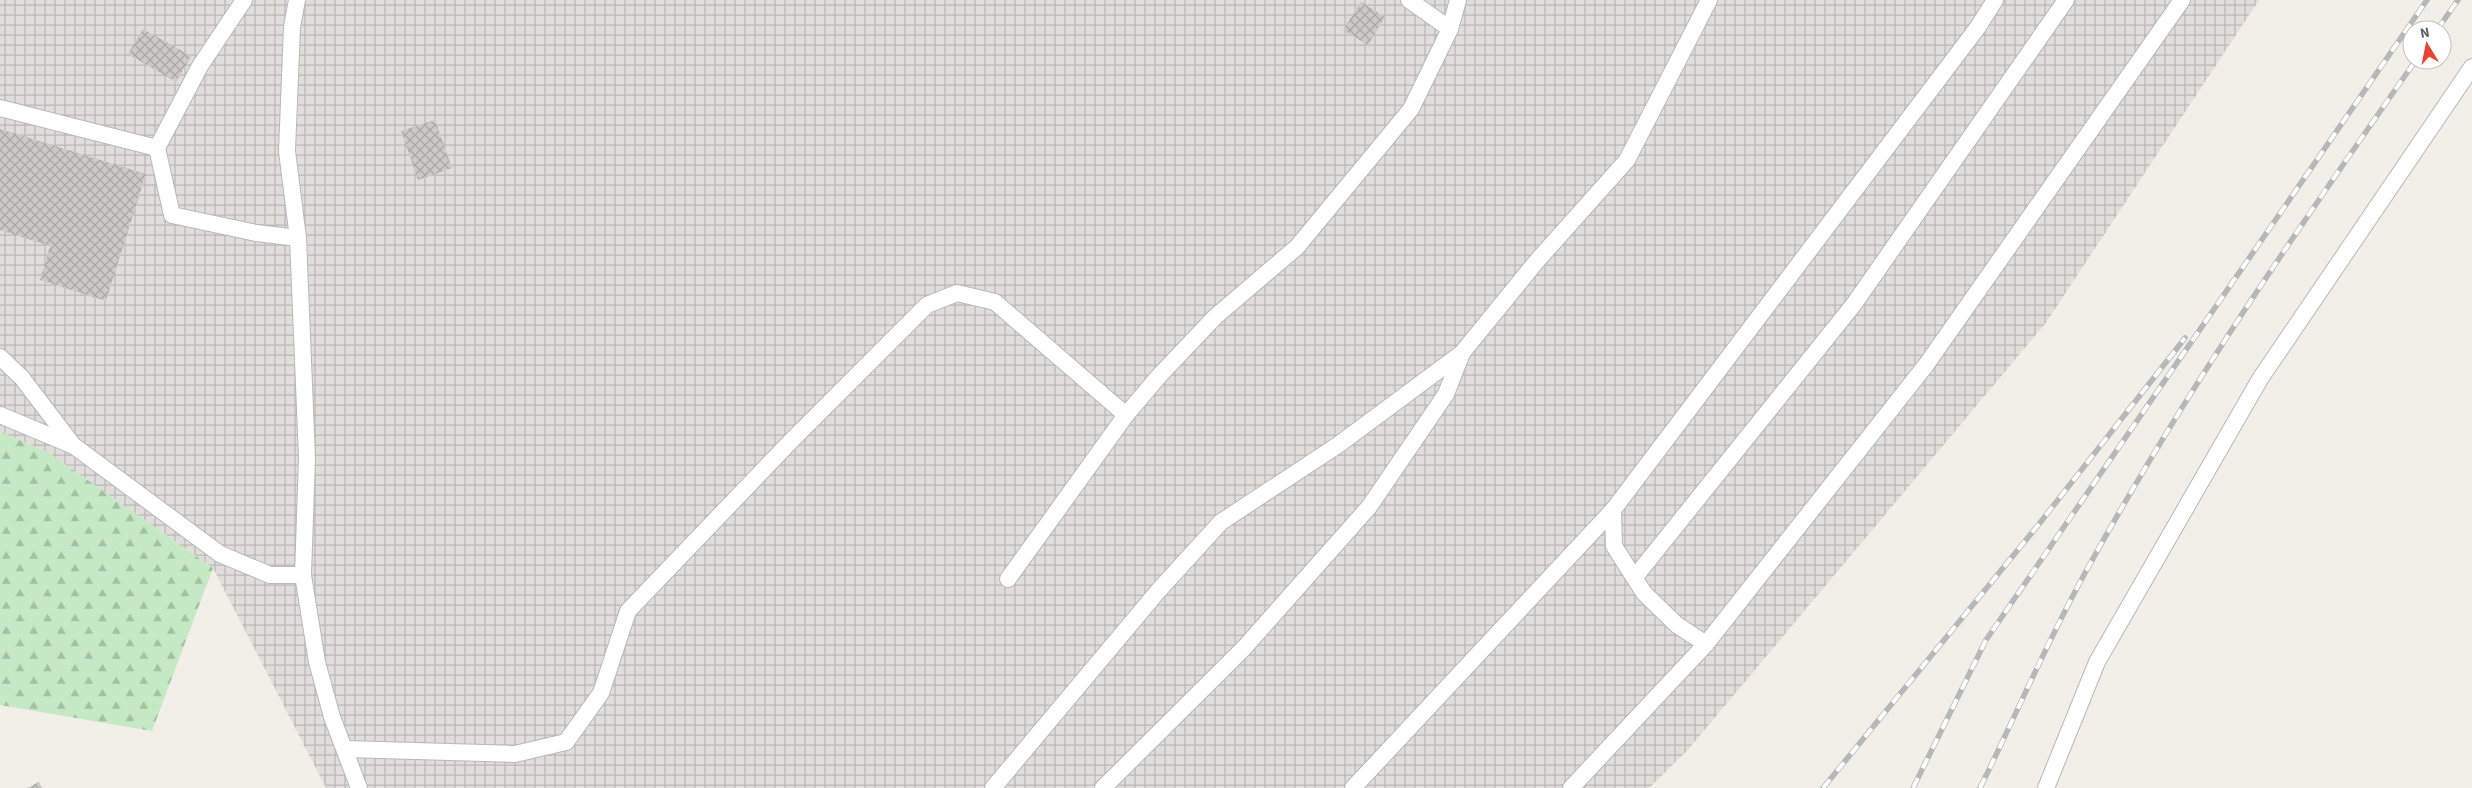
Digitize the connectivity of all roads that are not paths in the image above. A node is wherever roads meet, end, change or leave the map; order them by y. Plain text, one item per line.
1 (244, 0) edge
2 (297, 0) edge
3 (1409, 0) edge
4 (1458, 0) edge
5 (1709, 0) edge
6 (1995, 0) edge
7 (2066, 0) edge
8 (2182, 0) edge
9 (1450, 29) junction
10 (2472, 67) edge
11 (0, 108) edge
12 (157, 148) junction
13 (298, 238) junction
14 (1462, 353) junction
15 (0, 357) edge
16 (0, 415) edge
17 (1126, 415) junction
18 (74, 446) junction
19 (1613, 510) junction
20 (303, 575) junction
21 (1635, 577) junction
22 (1008, 579) dead end
23 (1706, 644) junction
24 (346, 750) junction
25 (358, 788) edge
26 (993, 788) edge
27 (1103, 788) edge
28 (1353, 788) edge
29 (1571, 788) edge
30 (2046, 788) edge

1 - 12 lane
2 - 13 lane
3 - 9 lane
4 - 9 lane
5 - 14 lane
6 - 19 lane
7 - 21 lane
8 - 23 lane
9 - 17 lane
10 - 30 lane
11 - 12 lane
12 - 13 lane
13 - 20 lane
14 - 26 lane
14 - 27 lane
15 - 18 lane
16 - 18 lane
17 - 22 lane
17 - 24 lane
18 - 20 lane
19 - 21 lane
19 - 28 lane
20 - 24 lane
21 - 23 lane
23 - 29 lane
24 - 25 lane

